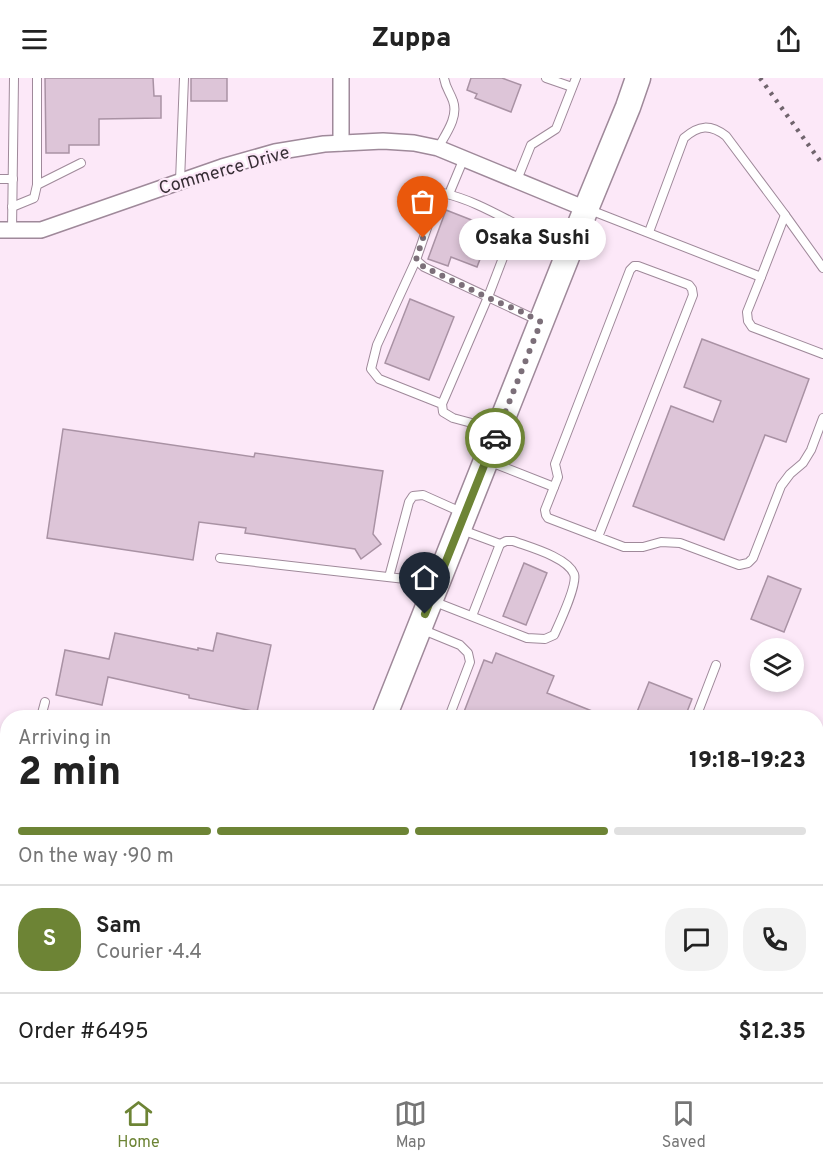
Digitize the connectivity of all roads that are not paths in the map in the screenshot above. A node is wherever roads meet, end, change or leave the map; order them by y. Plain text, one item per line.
1 (14, 78) edge
2 (37, 78) edge
3 (184, 78) edge
4 (340, 78) edge
5 (444, 78) edge
6 (546, 78) edge
7 (576, 78) edge
8 (634, 80) edge
9 (572, 87) junction
10 (341, 143) junction
11 (438, 148) junction
12 (464, 158) junction
13 (81, 163) dead end
14 (0, 179) edge
15 (13, 179) junction
16 (517, 180) junction
17 (180, 181) junction
18 (37, 185) junction
19 (449, 194) junction
20 (12, 207) junction
21 (586, 209) junction
22 (785, 215) junction
23 (6, 230) edge
24 (649, 232) junction
25 (416, 260) junction
26 (823, 268) edge
27 (760, 276) junction
28 (488, 297) junction
29 (541, 322) junction
30 (823, 354) edge
31 (442, 404) junction
32 (823, 418) edge
33 (498, 430) junction
34 (486, 460) junction
35 (554, 487) junction
36 (462, 521) junction
37 (598, 537) junction
38 (500, 544) junction
39 (220, 558) dead end
40 (389, 577) junction
41 (433, 595) junction
42 (472, 616) junction
43 (419, 628) junction
44 (716, 665) dead end
45 (45, 702) dead end
46 (43, 710) edge
47 (387, 710) edge
48 (452, 710) edge
49 (699, 710) edge

1 - 15 lane
2 - 18 lane
3 - 17 lane
4 - 10 street
5 - 11 lane
6 - 9 lane
7 - 9 lane
8 - 21 main road
9 - 16 lane
10 - 11 street, Commerce Drive
10 - 17 street, Commerce Drive
11 - 12 street, Commerce Drive
12 - 16 street, Commerce Drive
12 - 19 lane
13 - 18 lane
14 - 15 lane
15 - 20 lane
16 - 21 street, Commerce Drive
17 - 23 street, Commerce Drive
18 - 20 lane
19 - 25 lane
19 - 28 lane
20 - 23 lane
21 - 24 lane
21 - 29 main road
22 - 24 lane
22 - 26 lane
22 - 27 lane
24 - 27 lane
25 - 28 lane
25 - 31 lane
27 - 30 lane
28 - 29 lane
28 - 31 lane
29 - 33 main road
31 - 33 lane
32 - 37 lane
33 - 34 main road
34 - 35 lane
34 - 36 main road
35 - 37 lane
35 - 37 lane
36 - 38 lane
36 - 40 lane
36 - 41 main road
38 - 42 lane
38 - 42 lane
39 - 40 lane
40 - 41 lane
41 - 42 lane
41 - 43 main road
43 - 47 main road
43 - 48 lane
44 - 49 lane
45 - 46 lane

